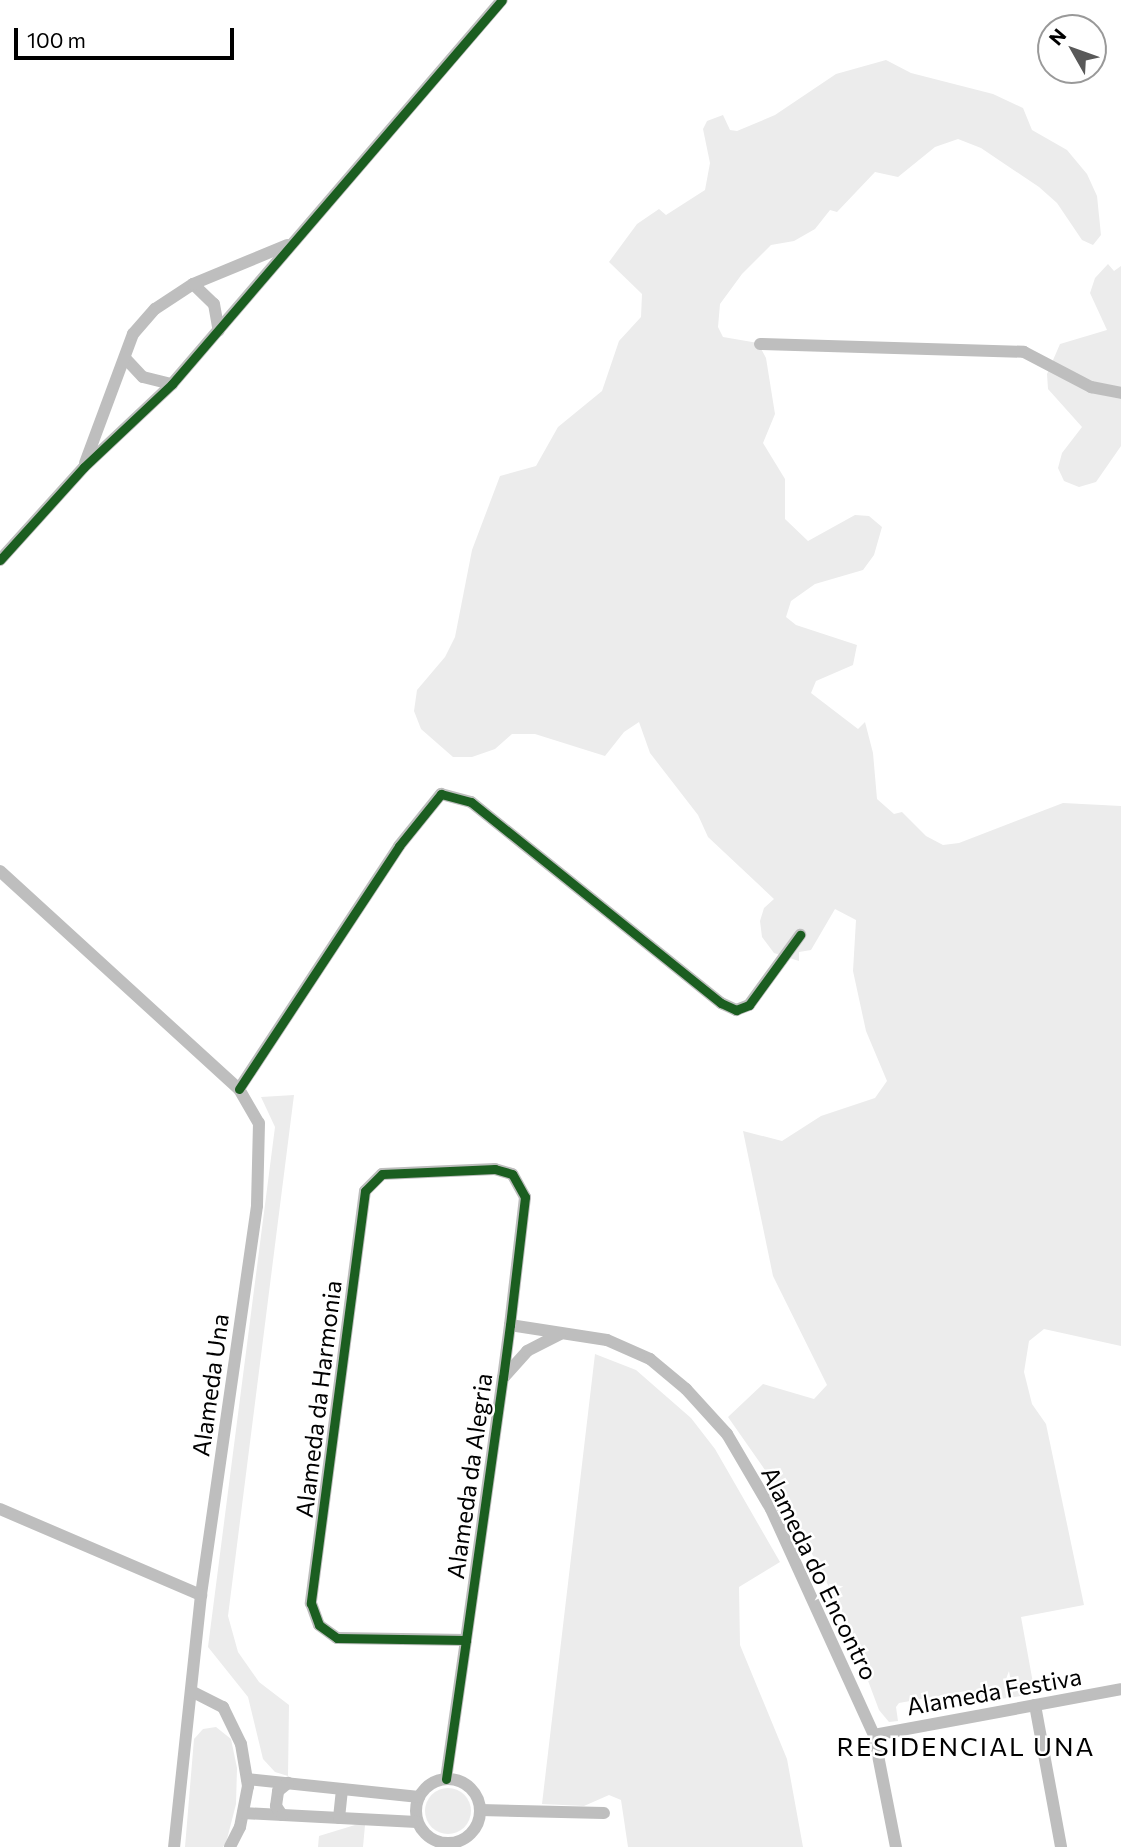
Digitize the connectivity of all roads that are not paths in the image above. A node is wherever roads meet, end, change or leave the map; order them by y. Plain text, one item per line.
1 (502, 0) edge
2 (290, 243) junction
3 (193, 284) junction
4 (219, 331) junction
5 (760, 344) dead end
6 (125, 358) junction
7 (173, 384) junction
8 (1121, 393) edge
9 (84, 467) junction
10 (0, 560) edge
11 (0, 871) edge
12 (800, 936) dead end
13 (239, 1089) junction
14 (519, 1181) joint
15 (510, 1325) junction
16 (560, 1334) junction
17 (503, 1378) junction
18 (0, 1509) edge
19 (201, 1595) junction
20 (466, 1640) junction
21 (1121, 1689) edge
22 (193, 1692) junction
23 (1035, 1705) junction
24 (874, 1735) junction
25 (247, 1779) junction
26 (446, 1779) junction
27 (288, 1783) junction
28 (342, 1789) junction
29 (419, 1797) junction
30 (480, 1810) junction
31 (243, 1813) junction
32 (604, 1813) dead end
33 (282, 1815) junction
34 (339, 1818) junction
35 (418, 1822) junction
36 (174, 1847) edge
37 (230, 1847) edge
38 (896, 1847) edge
39 (1061, 1847) edge

1 - 2 street
2 - 3 street
2 - 4 street
3 - 4 street
3 - 6 street
4 - 7 street
5 - 8 street
6 - 7 street
6 - 9 street
7 - 9 street
9 - 10 street
11 - 13 street, Alameda Una
12 - 13 street
13 - 19 street, Alameda Una
14 - 15 street, Alameda da Alegria
14 - 20 street, Alameda da Harmonia
15 - 16 street, Alameda do Encontro
15 - 17 street, Alameda da Alegria
16 - 17 street
16 - 24 street, Alameda do Encontro
17 - 20 street, Alameda da Alegria
18 - 19 street
19 - 22 street, Alameda Una
20 - 26 street, Alameda da Alegria
21 - 23 street, Alameda Festiva
22 - 25 street
22 - 36 street, Alameda Una
23 - 24 street, Alameda Festiva
23 - 39 street
24 - 38 street, Alameda do Encontro
25 - 27 street
25 - 31 street
26 - 29 street
26 - 30 street
27 - 28 street
27 - 33 street
28 - 29 street
28 - 34 street
29 - 35 street
30 - 32 street
30 - 35 street
31 - 33 street
31 - 37 street
33 - 34 street
34 - 35 street

